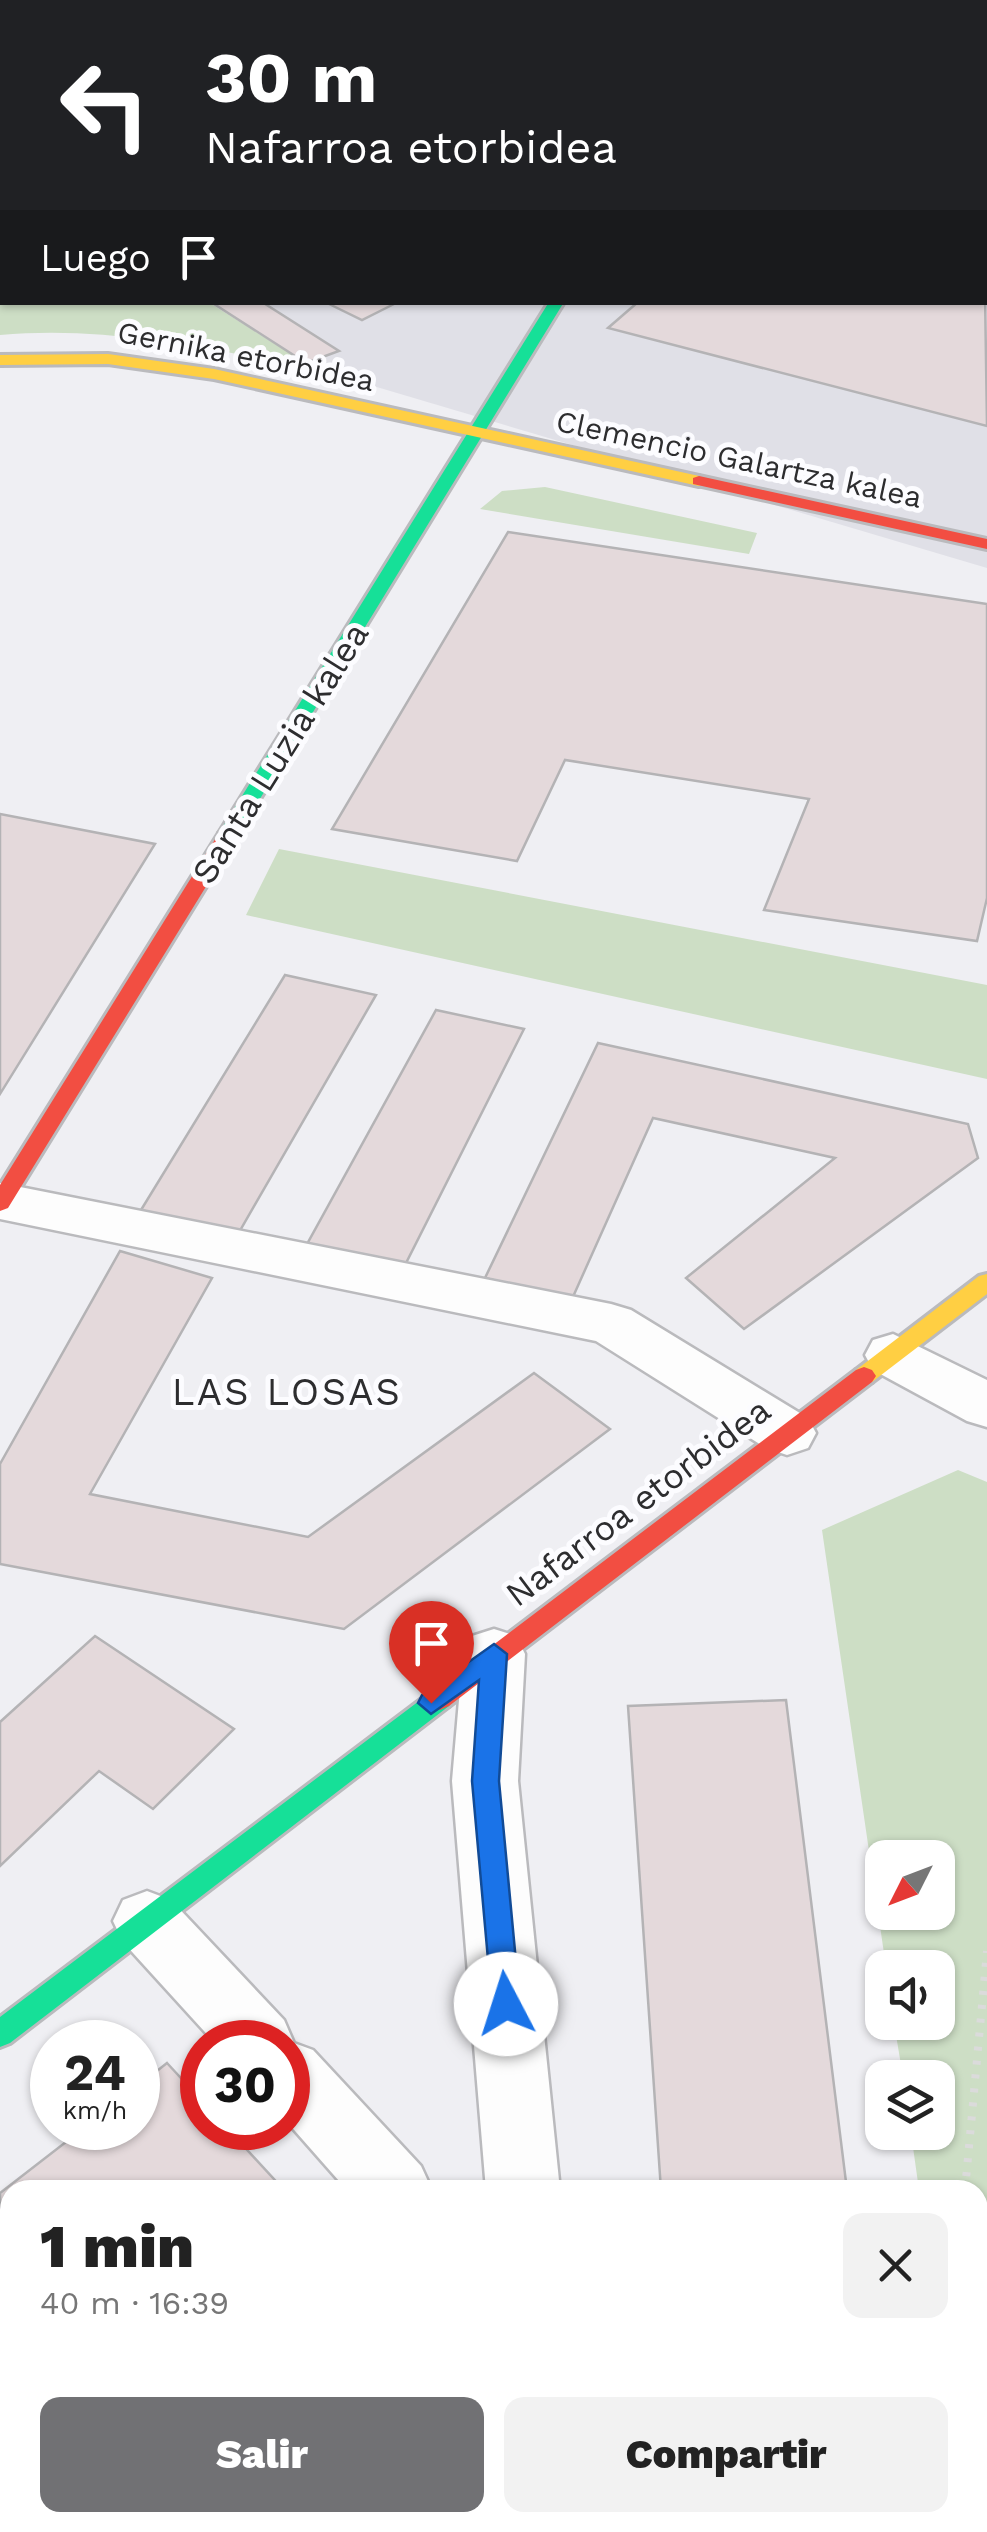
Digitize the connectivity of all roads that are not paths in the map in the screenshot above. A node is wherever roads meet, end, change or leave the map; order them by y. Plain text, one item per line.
1 (555, 305) edge
2 (0, 360) edge
3 (478, 435) junction
4 (987, 544) edge
5 (0, 1202) edge
6 (987, 1282) edge
7 (893, 1355) junction
8 (987, 1406) edge
9 (787, 1433) junction
10 (494, 1654) junction
11 (148, 1922) junction
12 (239, 2020) edge
13 (0, 2034) edge
14 (310, 2098) edge
15 (386, 2180) edge
16 (522, 2180) edge

1 - 3 street, Santa Luzia kalea
2 - 3 street, Gernika etorbidea
3 - 4 street, Clemencio Galartza kalea
3 - 5 street, Santa Luzia kalea
5 - 9 street
6 - 7 street, Nafarroa etorbidea
7 - 8 street
7 - 9 street, Nafarroa etorbidea
9 - 10 street, Nafarroa etorbidea
10 - 11 street, Nafarroa etorbidea
10 - 16 street
11 - 12 street
11 - 13 street, Nafarroa etorbidea
14 - 15 street

